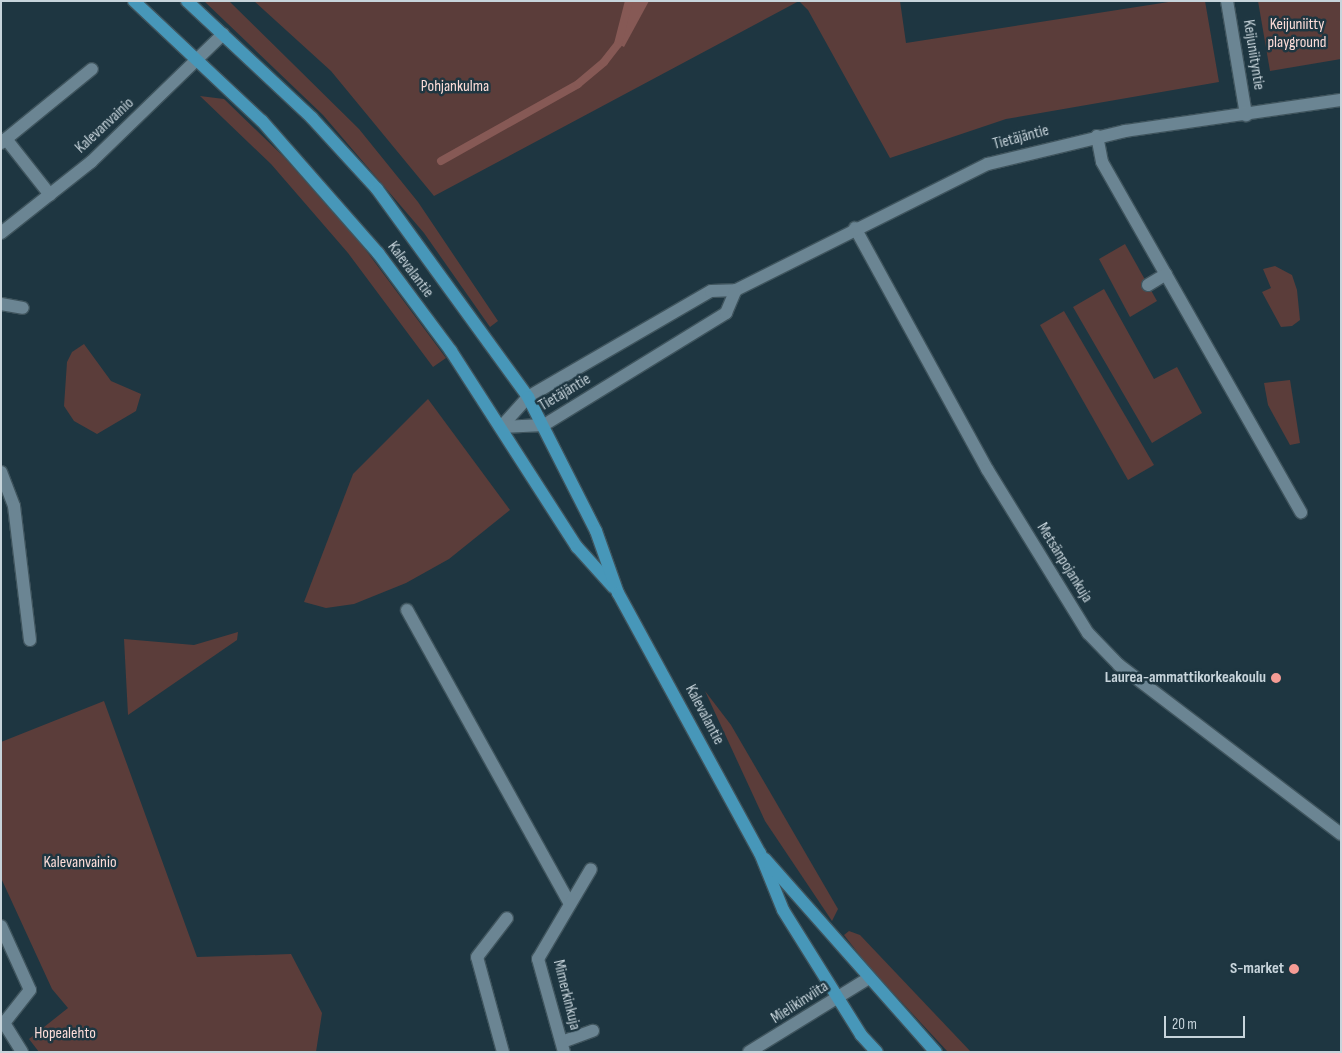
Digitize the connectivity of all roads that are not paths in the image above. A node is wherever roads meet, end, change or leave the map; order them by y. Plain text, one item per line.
1 (134, 1) edge
2 (187, 1) edge
3 (1227, 1) edge
4 (222, 34) junction
5 (198, 59) junction
6 (92, 69) dead end
7 (1341, 100) edge
8 (1246, 115) junction
9 (1097, 136) junction
10 (3, 141) edge
11 (50, 195) junction
12 (855, 228) junction
13 (1, 233) edge
14 (1166, 274) junction
15 (1148, 285) dead end
16 (736, 290) junction
17 (1, 304) edge
18 (23, 308) dead end
19 (528, 397) junction
20 (544, 425) junction
21 (501, 427) junction
22 (1, 472) edge
23 (1301, 512) dead end
24 (618, 593) junction
25 (407, 610) dead end
26 (30, 640) dead end
27 (1341, 834) edge
28 (760, 853) junction
29 (591, 869) dead end
30 (569, 902) junction
31 (507, 918) dead end
32 (1, 926) edge
33 (867, 979) junction
34 (837, 998) junction
35 (594, 1031) dead end
36 (563, 1047) edge
37 (22, 1052) edge
38 (504, 1052) edge
39 (749, 1052) edge
40 (877, 1052) edge
41 (936, 1052) edge

1 - 5 main road, Kalevalantie
2 - 4 main road, Kalevalantie
3 - 8 street, Keijuniityntie
4 - 5 street, Kalevanvainio
4 - 19 main road, Kalevalantie
5 - 11 street, Kalevanvainio
5 - 21 main road, Kalevalantie
6 - 10 street
7 - 8 street, Tietäjäntie
8 - 9 street, Tietäjäntie
9 - 12 street, Tietäjäntie
9 - 14 street
10 - 11 street
11 - 13 street, Kalevanvainio
12 - 16 street, Tietäjäntie
12 - 27 street, Metsänpojankuja
14 - 15 street
14 - 23 street
16 - 19 street, Tietäjäntie
16 - 20 street, Tietäjäntie
17 - 18 street
19 - 20 main road, Kalevalantie
19 - 21 street, Tietäjäntie
20 - 21 street, Tietäjäntie
20 - 24 main road, Kalevalantie
21 - 24 main road, Kalevalantie
22 - 26 street
24 - 28 main road, Kalevalantie
25 - 30 street
28 - 33 main road, Kalevalantie
28 - 34 main road, Kalevalantie
29 - 30 street, Mimerkinkuja
30 - 36 street, Mimerkinkuja
31 - 38 street
32 - 37 street
33 - 34 street, Mielikinviita
33 - 41 main road, Kalevalantie
34 - 39 street, Mielikinviita
34 - 40 main road, Kalevalantie
35 - 36 street

